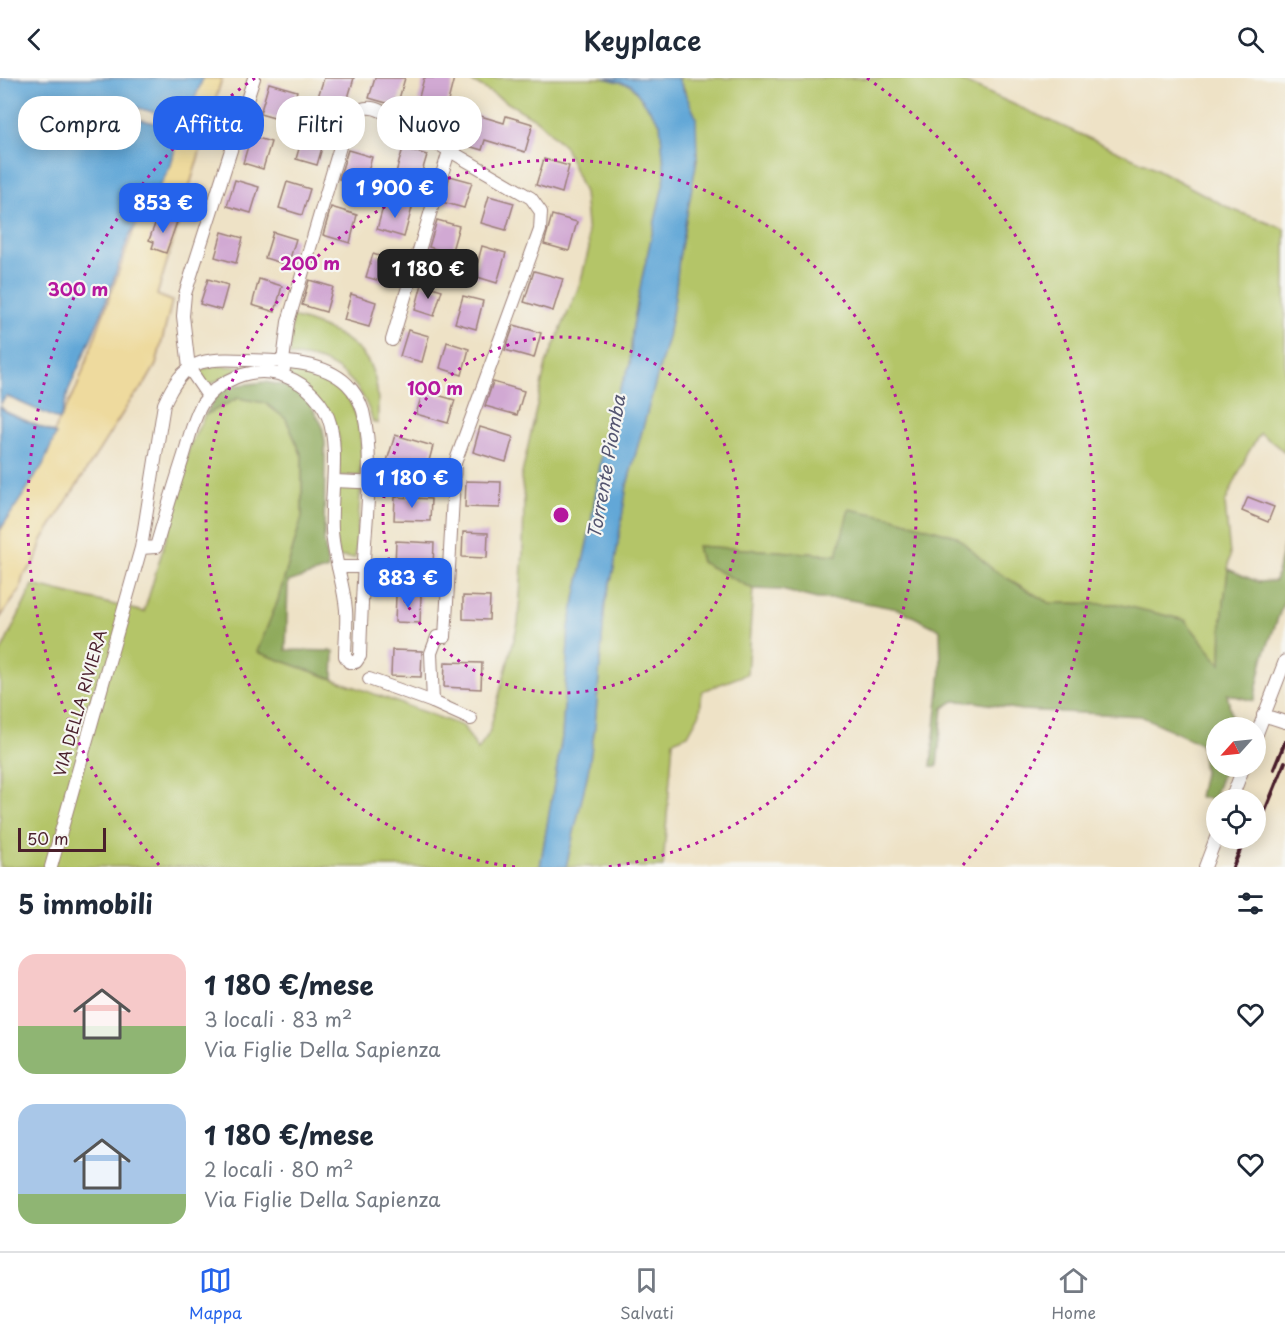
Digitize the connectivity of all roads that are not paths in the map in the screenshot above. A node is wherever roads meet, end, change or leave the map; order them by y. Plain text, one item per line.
1 (254, 78) edge
2 (449, 151) junction
3 (392, 340) dead end
4 (283, 361) junction
5 (189, 368) junction
6 (285, 376) junction
7 (208, 396) junction
8 (334, 481) junction
9 (369, 483) junction
10 (453, 486) junction
11 (141, 548) junction
12 (338, 567) junction
13 (363, 567) junction
14 (1285, 661) edge
15 (369, 679) dead end
16 (433, 702) junction
17 (1263, 714) junction
18 (1262, 717) edge
19 (471, 719) dead end
20 (1285, 722) edge
21 (1212, 849) edge
22 (51, 867) edge
23 (1205, 867) edge

1 - 5 street
2 - 3 street
2 - 4 street
2 - 10 street
4 - 5 street
4 - 6 street
4 - 9 street
5 - 7 street
5 - 11 street, VIA DELLA RIVIERA
6 - 7 street
6 - 8 street
7 - 11 street
8 - 9 street
8 - 12 street
9 - 10 street
9 - 13 street
10 - 16 street
11 - 22 street, VIA DELLA RIVIERA
12 - 13 street
12 - 13 street
14 - 17 street
15 - 16 street
16 - 19 street
17 - 18 street
17 - 20 street
21 - 23 street

